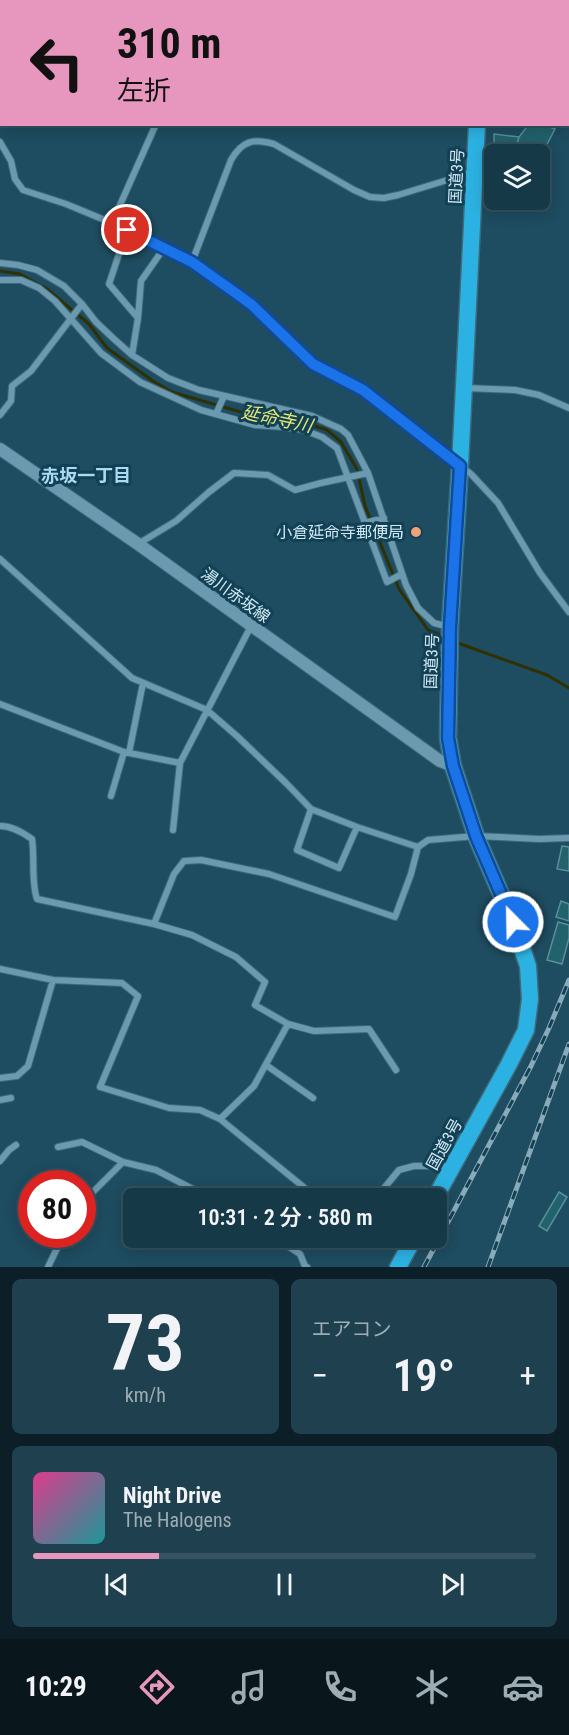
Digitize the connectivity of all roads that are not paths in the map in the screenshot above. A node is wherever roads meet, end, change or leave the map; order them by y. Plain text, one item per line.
1 (155, 126) edge
2 (477, 126) edge
3 (0, 142) edge
4 (474, 171) junction
5 (112, 223) junction
6 (127, 230) junction
7 (164, 248) junction
8 (192, 262) junction
9 (0, 263) edge
10 (0, 280) edge
11 (82, 304) junction
12 (72, 318) junction
13 (138, 318) junction
14 (132, 355) junction
15 (464, 388) junction
16 (224, 396) junction
17 (569, 408) edge
18 (216, 414) junction
19 (0, 415) edge
20 (0, 449) edge
21 (460, 466) junction
22 (368, 473) junction
23 (349, 478) junction
24 (384, 518) junction
25 (365, 523) junction
26 (138, 544) junction
27 (0, 559) edge
28 (402, 574) junction
29 (569, 612) edge
30 (251, 626) junction
31 (449, 637) junction
32 (143, 683) junction
33 (0, 704) edge
34 (207, 711) junction
35 (127, 752) junction
36 (180, 763) junction
37 (453, 766) junction
38 (111, 796) dead end
39 (311, 809) junction
40 (0, 826) edge
41 (357, 827) junction
42 (173, 830) dead end
43 (476, 836) junction
44 (569, 838) edge
45 (418, 847) junction
46 (153, 924) junction
47 (0, 969) edge
48 (54, 980) junction
49 (288, 1024) junction
50 (266, 1065) junction
51 (396, 1070) dead end
52 (0, 1078) edge
53 (11, 1098) dead end
54 (313, 1098) dead end
55 (0, 1100) edge
56 (220, 1119) junction
57 (16, 1145) dead end
58 (58, 1147) dead end
59 (0, 1161) edge
60 (123, 1162) junction
61 (453, 1166) junction
62 (191, 1188) edge
63 (305, 1188) edge
64 (384, 1188) edge
65 (441, 1188) edge
66 (96, 1189) edge
67 (57, 1248) edge
68 (291, 1248) edge
69 (409, 1248) edge
70 (48, 1267) edge
71 (303, 1267) edge
72 (399, 1267) edge

1 - 5 street
2 - 4 highway, 国道3号
3 - 5 street
4 - 8 street
4 - 15 highway, 国道3号
5 - 6 street
6 - 7 street
6 - 13 street
7 - 8 street
7 - 13 street
8 - 21 street
9 - 11 street
10 - 12 street
11 - 12 street
11 - 14 street
12 - 18 street
12 - 19 street
13 - 14 street
14 - 16 street
15 - 17 street
15 - 21 highway, 国道3号
16 - 18 street
16 - 22 street
18 - 23 street
20 - 26 main road, 湯川赤坂線
21 - 29 street
21 - 31 highway, 国道3号
22 - 23 street
22 - 24 street
23 - 25 street
23 - 26 street
24 - 25 street
24 - 28 street
25 - 28 street
26 - 30 main road, 湯川赤坂線
27 - 32 street
28 - 31 street
30 - 34 street
30 - 37 main road, 湯川赤坂線
31 - 37 highway, 国道3号
32 - 34 street
32 - 35 street
33 - 35 street
34 - 36 street
34 - 39 street
35 - 36 street
35 - 38 street
36 - 42 street
37 - 43 highway, 国道3号
39 - 41 street
39 - 41 street
40 - 46 street
41 - 45 street
43 - 44 street
43 - 45 street
43 - 61 highway, 国道3号
45 - 46 street
46 - 49 street
47 - 48 street
48 - 52 street
48 - 56 street
49 - 50 street
49 - 51 street
50 - 54 street
50 - 56 street
53 - 55 street
56 - 63 street
57 - 59 street
58 - 60 street
60 - 62 street
60 - 66 street
61 - 64 street
61 - 65 highway, 国道3号
67 - 70 street
68 - 71 street
69 - 72 highway

